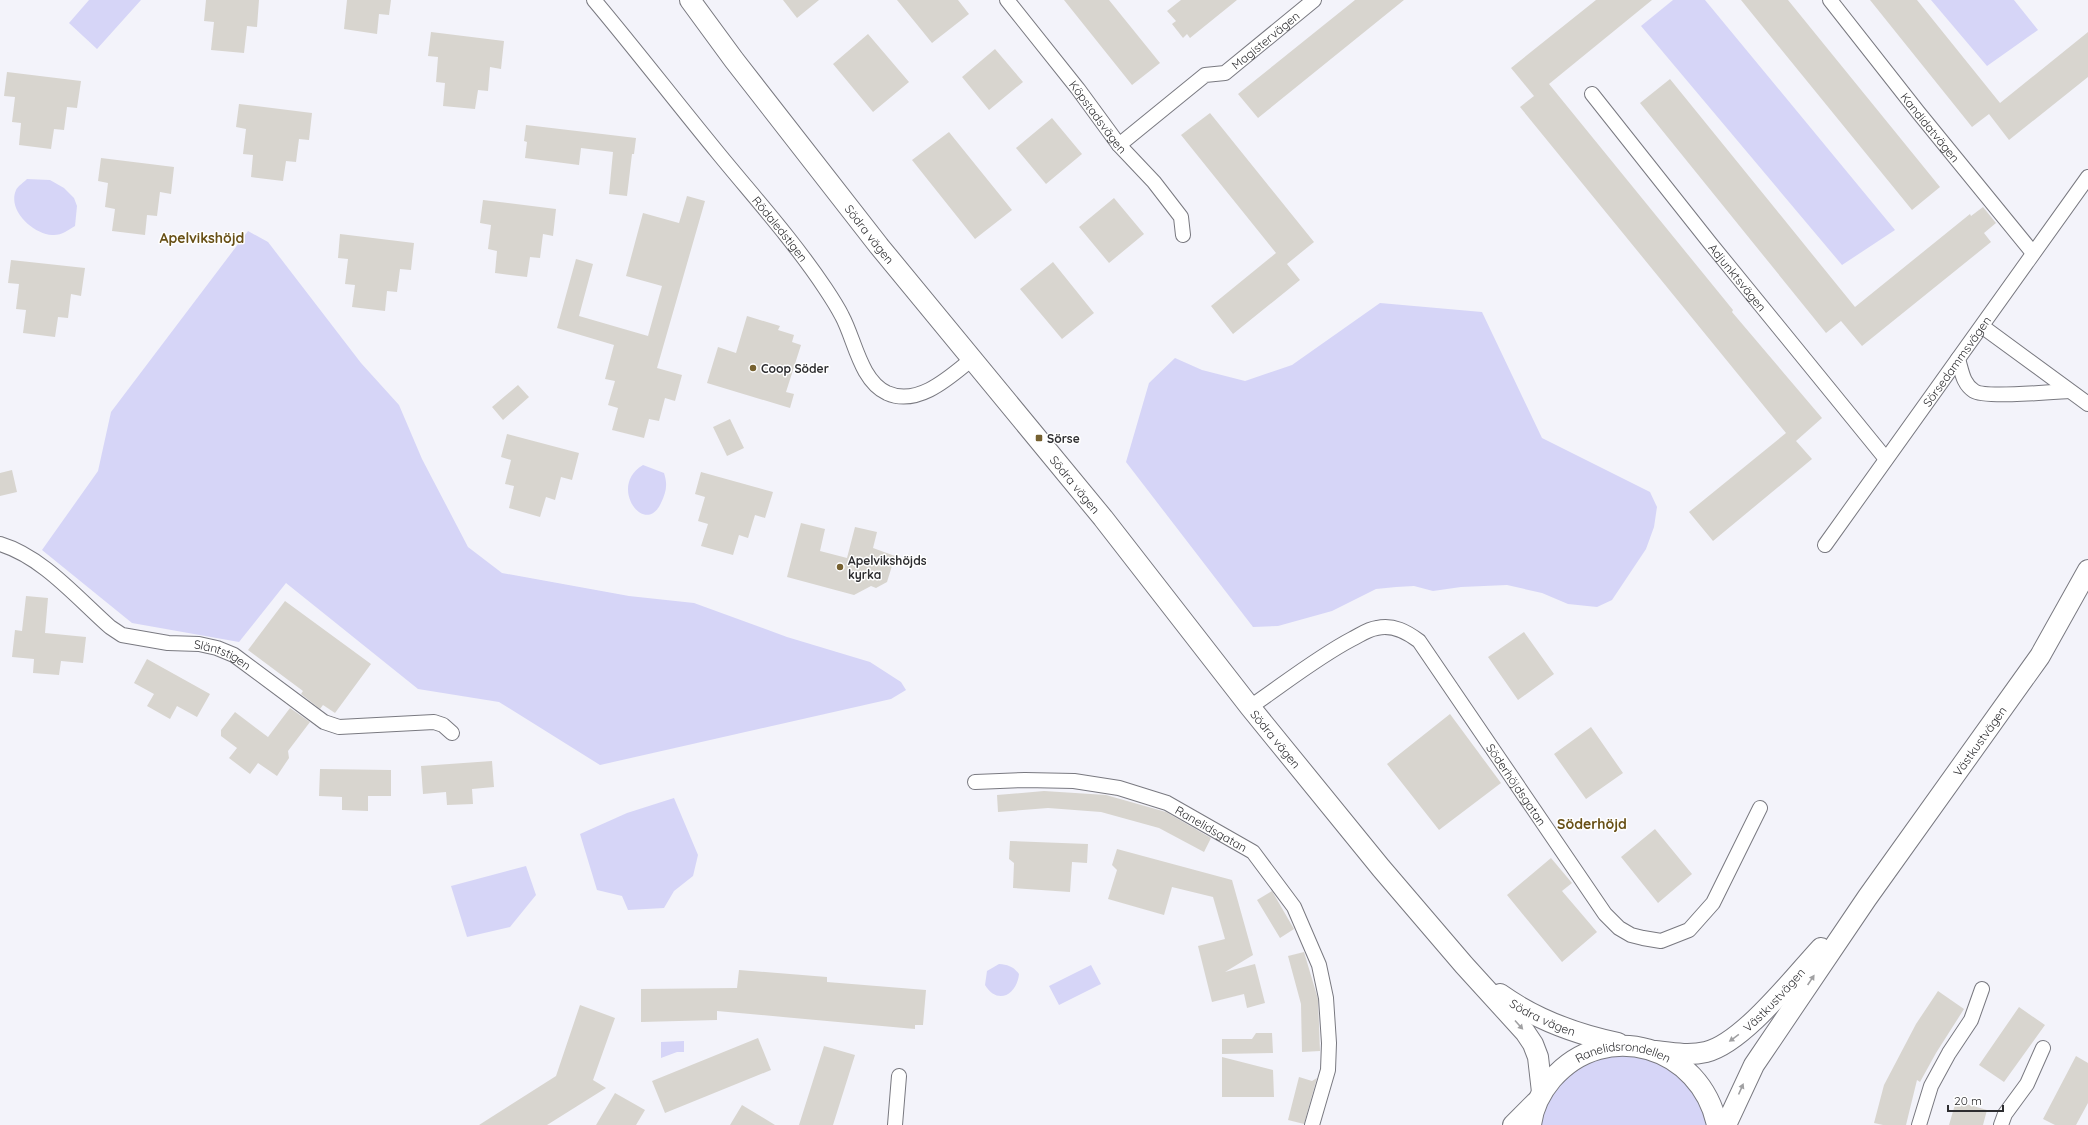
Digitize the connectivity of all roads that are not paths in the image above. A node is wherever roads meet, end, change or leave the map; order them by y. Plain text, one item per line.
1 (594, 0) edge
2 (690, 0) edge
3 (1007, 0) edge
4 (1314, 0) edge
5 (1830, 0) edge
6 (1592, 94) dead end
7 (1119, 145) junction
8 (2088, 177) edge
9 (1183, 235) dead end
10 (2033, 253) junction
11 (1983, 327) junction
12 (972, 359) junction
13 (1958, 359) junction
14 (2069, 391) junction
15 (2088, 404) edge
16 (1886, 459) junction
17 (0, 544) edge
18 (1826, 545) dead end
19 (2088, 558) edge
20 (2085, 573) edge
21 (1250, 707) junction
22 (452, 733) dead end
23 (975, 782) dead end
24 (1760, 808) dead end
25 (1867, 898) junction
26 (1464, 965) junction
27 (1982, 989) dead end
28 (1632, 1046) junction
29 (2043, 1048) dead end
30 (1655, 1051) junction
31 (900, 1076) dead end
32 (1540, 1096) junction
33 (895, 1125) edge
34 (1312, 1125) edge
35 (1513, 1125) edge
36 (1531, 1125) edge
37 (1717, 1125) edge
38 (1726, 1125) edge
39 (1919, 1125) edge
40 (2001, 1125) edge

1 - 12 street, Rödaledstigen
2 - 12 street, Södra vägen
3 - 7 street, Köpstadsvägen
4 - 7 street, Magistervägen
5 - 10 street, Kandidatvägen
6 - 16 street, Adjunktsvägen
7 - 9 street, Köpstadsvägen
8 - 10 street, Sörsedammsvägen
10 - 11 street, Sörsedammsvägen
11 - 13 street, Sörsedammsvägen
11 - 14 street
12 - 21 street, Södra vägen
13 - 14 street
13 - 16 street, Sörsedammsvägen
14 - 15 street
16 - 18 street, Sörsedammsvägen
17 - 22 street, Släntstigen
19 - 20 street, Västkustvägen
20 - 25 street, Västkustvägen
21 - 24 street, Söderhöjdsgatan
21 - 26 street, Södra vägen
23 - 34 street, Ranelidsgatan
25 -> 30 street, Västkustvägen
38 -> 25 street, Västkustvägen
26 - 28 street, Södra vägen
26 -> 32 street, Södra vägen
27 - 39 street
28 - 30 street, Ranelidsrondellen
28 - 32 street, Ranelidsrondellen
29 - 40 street
30 - 37 street, Ranelidsrondellen
31 - 33 street
32 - 35 street
32 - 36 street, Ranelidsrondellen

